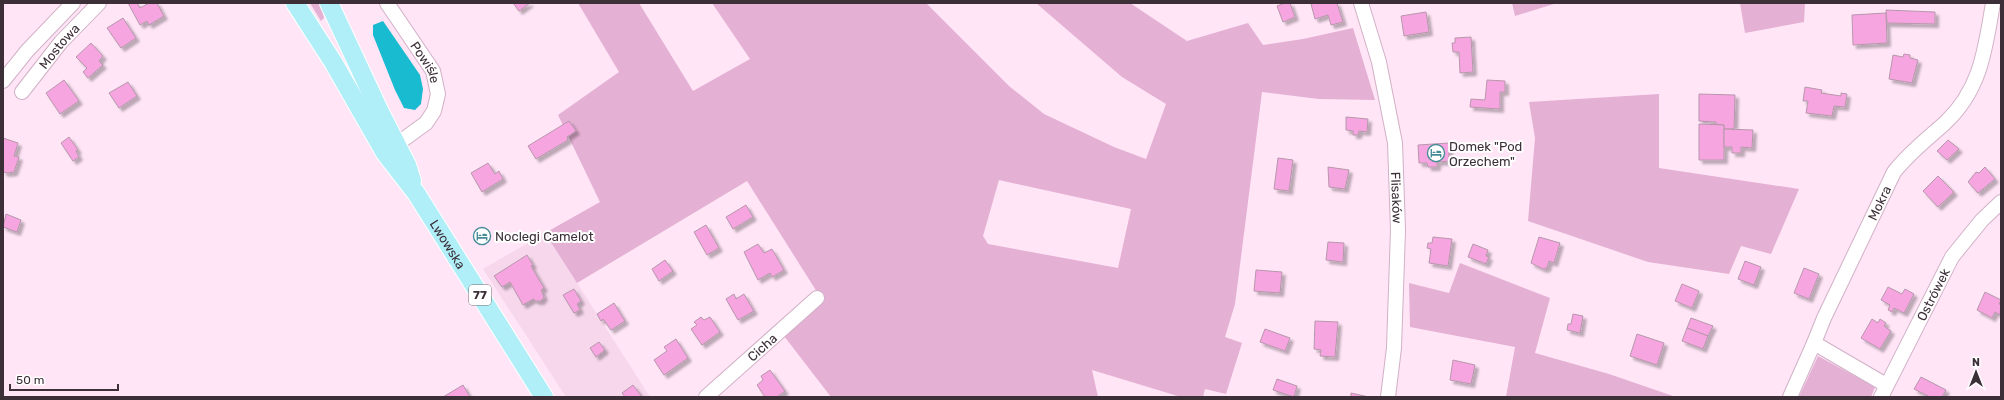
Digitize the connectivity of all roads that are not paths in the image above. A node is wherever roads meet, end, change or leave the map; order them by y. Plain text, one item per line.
1 (73, 3) edge
2 (99, 3) edge
3 (295, 3) edge
4 (387, 3) edge
5 (1361, 3) edge
6 (1993, 3) edge
7 (330, 8) edge
8 (334, 62) junction
9 (3, 81) edge
10 (22, 92) dead end
11 (391, 149) junction
12 (2001, 202) edge
13 (818, 298) dead end
14 (1814, 343) junction
15 (1883, 391) edge
16 (544, 397) edge
17 (706, 397) edge
18 (1388, 397) edge
19 (1790, 397) edge

1 - 9 street, Mostowa
2 - 10 street, Mostowa
3 - 8 main road, Lwowska / 77
4 - 11 street, Powiśle
5 - 18 street, Flisaków
6 - 14 street, Mokra
7 - 8 main road, Lwowska / 77
7 - 11 main road, Lwowska / 77
8 - 11 main road, Lwowska / 77
11 - 16 main road, Lwowska / 77
12 - 15 street, Ostrówek
13 - 17 street, Cicha
14 - 15 street
14 - 19 street, Mokra

